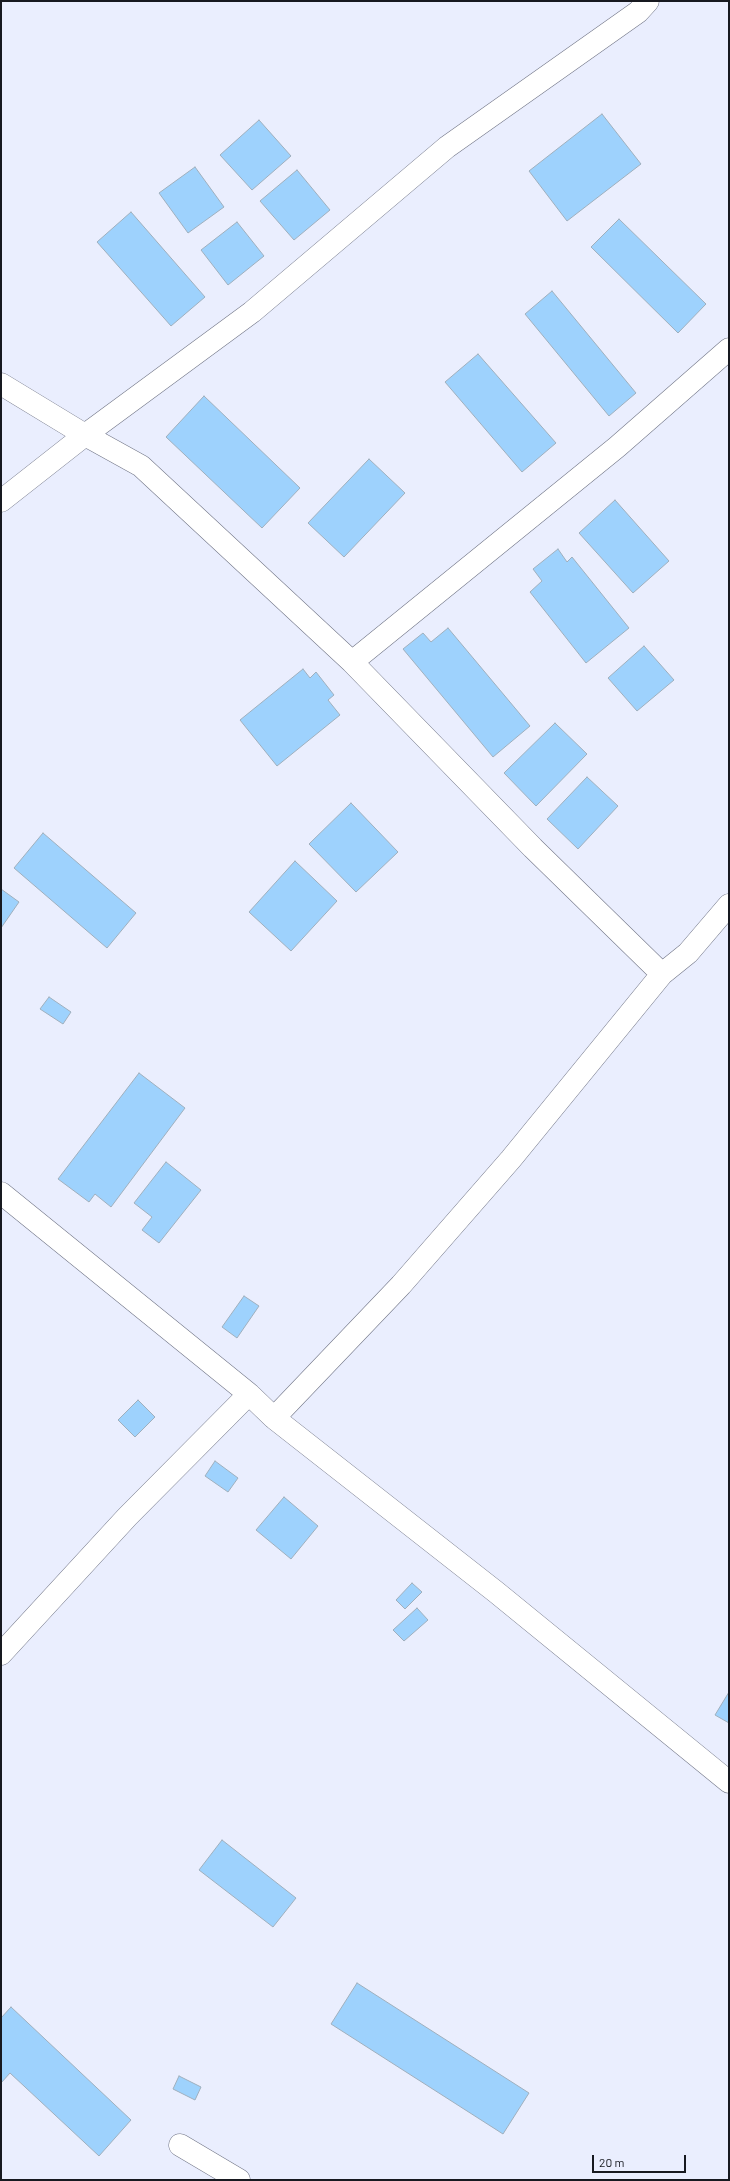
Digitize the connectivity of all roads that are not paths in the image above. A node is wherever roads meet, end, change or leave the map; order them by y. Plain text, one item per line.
1 (648, 1) edge
2 (729, 349) edge
3 (1, 384) edge
4 (85, 435) junction
5 (1, 501) edge
6 (352, 662) junction
7 (729, 905) edge
8 (662, 974) junction
9 (1, 1193) edge
10 (249, 1394) junction
11 (274, 1418) junction
12 (1, 1654) edge
13 (729, 1782) edge
14 (180, 2145) dead end
15 (239, 2180) edge

1 - 4 street
2 - 6 street
3 - 4 street
4 - 5 street
4 - 6 street
6 - 8 street
7 - 8 street
8 - 11 street
9 - 10 street
10 - 11 street
10 - 12 street
11 - 13 street
14 - 15 street

